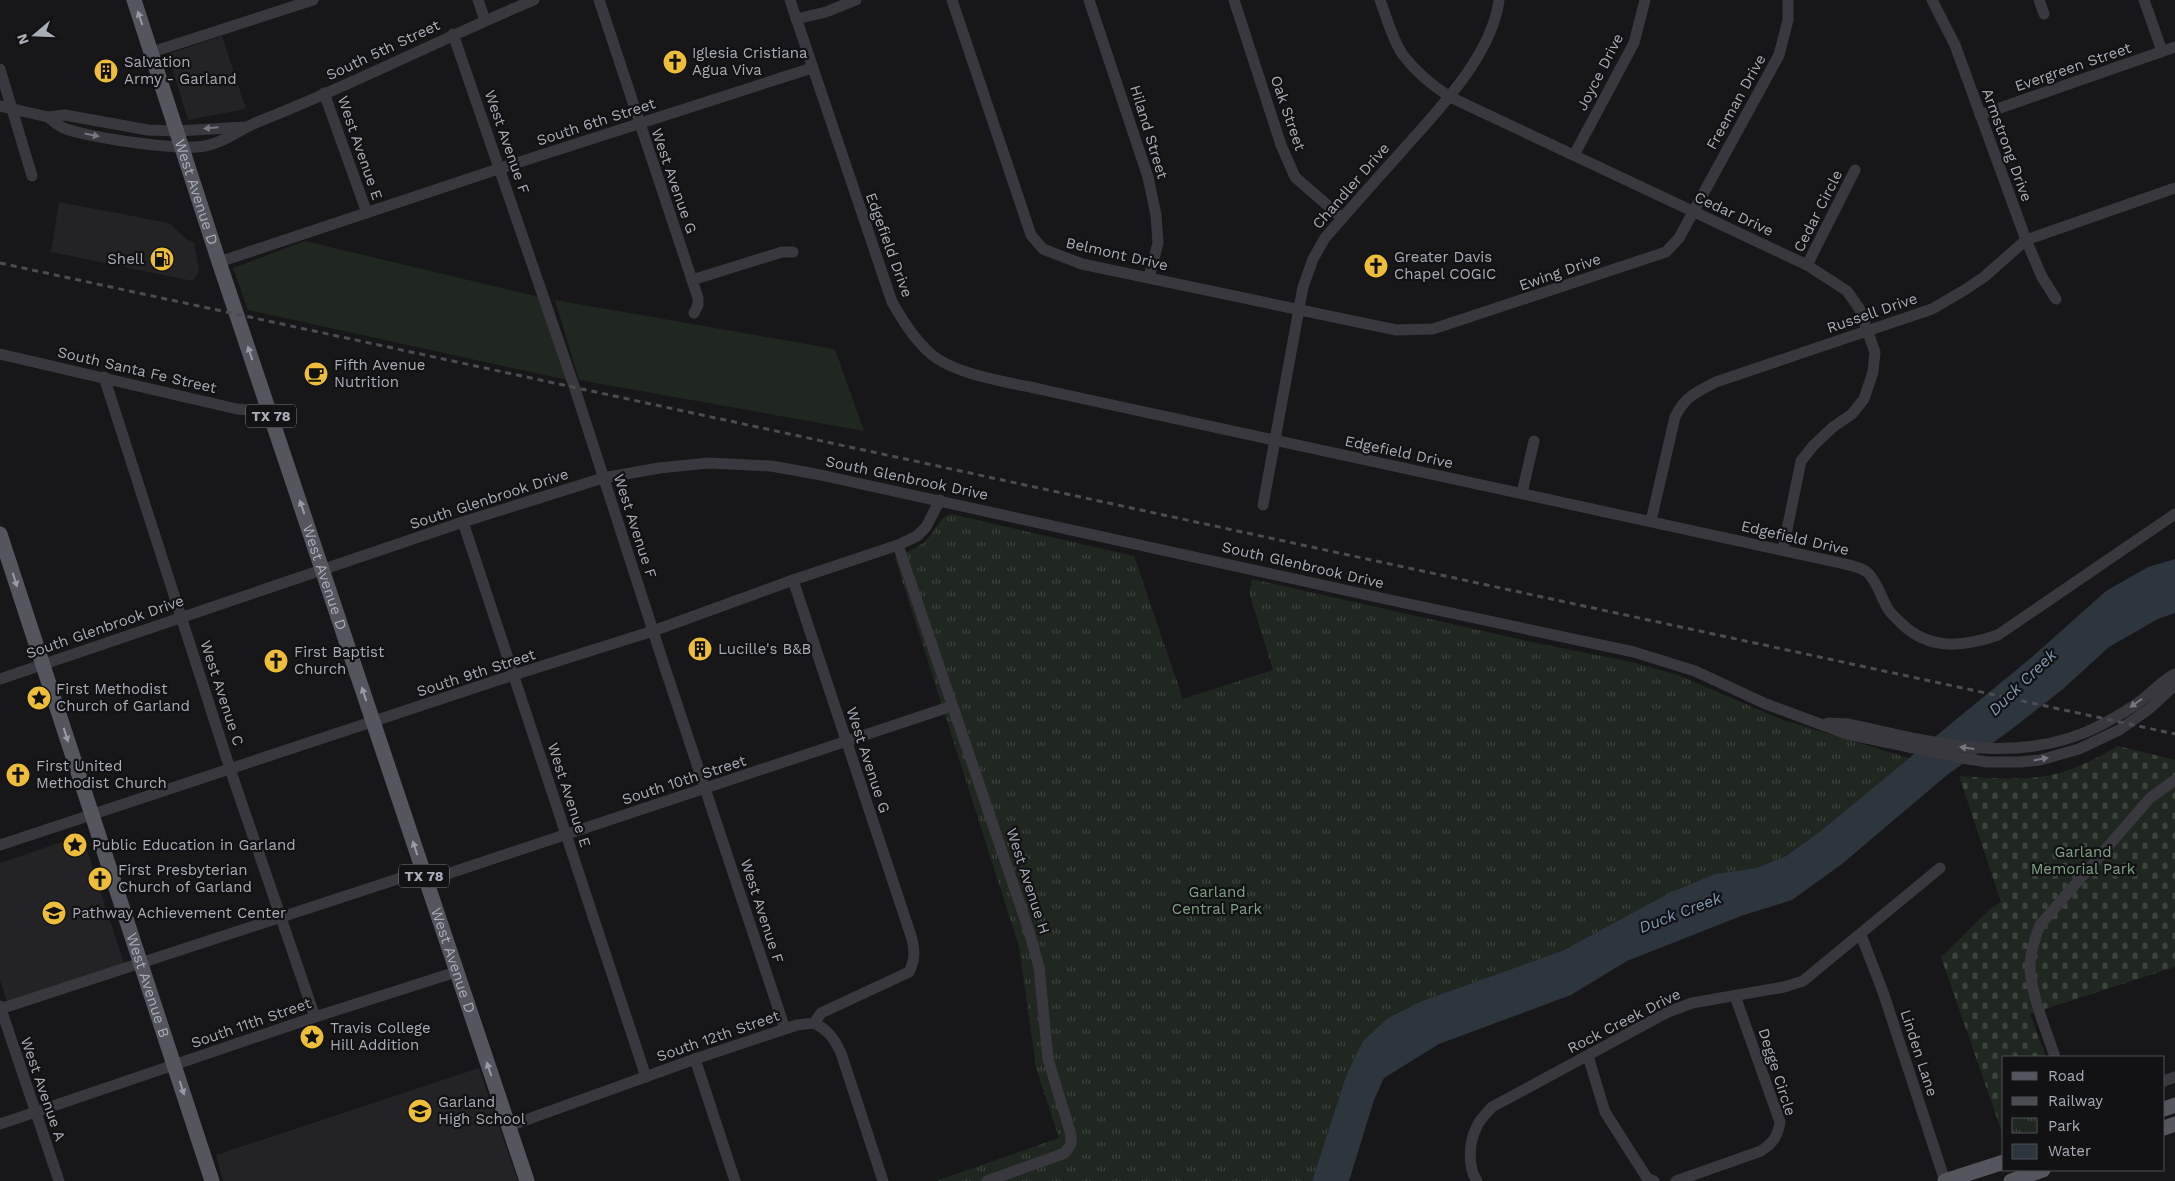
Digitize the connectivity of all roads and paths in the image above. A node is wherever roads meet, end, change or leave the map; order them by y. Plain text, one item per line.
1 (134, 0) edge
2 (313, 0) edge
3 (478, 0) edge
4 (534, 0) edge
5 (599, 0) edge
6 (790, 0) edge
7 (856, 0) edge
8 (952, 0) edge
9 (1089, 0) edge
10 (1234, 0) edge
11 (1380, 0) edge
12 (1499, 0) edge
13 (1645, 0) edge
14 (1788, 0) edge
15 (1932, 0) edge
16 (2039, 0) edge
17 (2144, 0) edge
18 (300, 2) edge
19 (2044, 14) dead end
20 (796, 19) junction
21 (485, 20) junction
22 (453, 34) junction
23 (2175, 47) edge
24 (2162, 51) junction
25 (152, 52) junction
26 (812, 68) junction
27 (0, 69) edge
28 (324, 93) junction
29 (1450, 97) junction
30 (0, 106) edge
31 (13, 109) junction
32 (1980, 115) junction
33 (48, 117) junction
34 (639, 124) junction
35 (245, 127) junction
36 (177, 131) junction
37 (182, 147) junction
38 (1574, 155) junction
39 (501, 168) junction
40 (1856, 170) dead end
41 (32, 176) dead end
42 (2175, 188) edge
43 (1693, 212) junction
44 (366, 213) junction
45 (1342, 218) junction
46 (2026, 240) junction
47 (793, 252) dead end
48 (219, 262) junction
49 (1807, 265) junction
50 (1149, 277) junction
51 (692, 280) junction
52 (2056, 299) dead end
53 (1299, 310) junction
54 (694, 313) dead end
55 (1868, 331) junction
56 (0, 354) edge
57 (104, 377) junction
58 (268, 408) junction
59 (1275, 440) junction
60 (1534, 441) dead end
61 (603, 478) junction
62 (1522, 493) junction
63 (940, 500) junction
64 (1263, 505) dead end
65 (2175, 514) edge
66 (1651, 521) junction
67 (463, 522) junction
68 (0, 534) edge
69 (898, 545) junction
70 (1783, 549) junction
71 (323, 569) junction
72 (793, 580) junction
73 (182, 617) junction
74 (653, 631) junction
75 (43, 664) junction
76 (2175, 674) edge
77 (514, 676) junction
78 (0, 679) edge
79 (2175, 685) edge
80 (952, 706) junction
81 (374, 723) junction
82 (1883, 737) junction
83 (846, 741) junction
84 (230, 769) junction
85 (2175, 780) edge
86 (705, 788) junction
87 (92, 815) junction
88 (566, 835) junction
89 (0, 846) edge
90 (1940, 868) dead end
91 (424, 876) junction
92 (280, 917) junction
93 (1862, 935) junction
94 (915, 950) joint
95 (141, 964) junction
96 (456, 972) junction
97 (1735, 996) junction
98 (0, 1008) edge
99 (315, 1017) junction
100 (814, 1023) junction
101 (785, 1029) junction
102 (1588, 1056) junction
103 (2055, 1056) edge
104 (695, 1059) junction
105 (175, 1065) junction
106 (646, 1077) junction
107 (35, 1112) junction
108 (0, 1124) edge
109 (509, 1126) junction
110 (2002, 1163) edge
111 (2039, 1171) edge
112 (2012, 1178) edge
113 (58, 1181) edge
114 (212, 1181) edge
115 (528, 1181) edge
116 (735, 1181) edge
117 (883, 1181) edge
118 (987, 1181) edge
119 (1477, 1181) edge
120 (1654, 1181) edge
121 (1676, 1181) edge
122 (1945, 1181) edge

25 -> 1 main road, West Avenue D / TX 78
2 - 18 street
3 - 21 street
4 - 21 street, South 5th Street
5 - 34 street, West Avenue G
6 - 20 street, Edgefield Drive
7 - 20 street
8 - 50 street, Belmont Drive
9 - 50 street, Hiland Street
10 - 45 street, Oak Street
11 - 29 street, Cedar Drive
12 - 29 street, Chandler Drive
13 - 38 street, Joyce Drive
14 - 43 street, Freeman Drive
15 - 32 street, Armstrong Drive
16 - 19 street
17 - 24 street
18 - 25 street
20 - 26 street, Edgefield Drive
21 - 22 street, South 5th Street
22 - 28 street, South 5th Street
22 - 39 street, West Avenue F
23 - 24 street, Evergreen Street
24 - 32 street, Evergreen Street
25 - 36 main road, West Avenue D / TX 78
26 - 34 street, South 6th Street
26 - 59 street, Edgefield Drive
27 - 31 street
28 - 35 street, South 5th Street
28 - 44 street, West Avenue E
29 - 38 street, Cedar Drive
29 - 45 street, Chandler Drive
30 - 31 street, South 5th Street
31 - 33 street, South 5th Street
31 - 41 street
32 - 46 street, Armstrong Drive
33 - 36 street, South 5th Street
33 -> 37 street, South 5th Street
34 - 39 street, South 6th Street
34 - 51 street, West Avenue G
35 -> 36 street, South 5th Street
35 - 37 street, South 5th Street
36 - 37 main road, West Avenue D / TX 78
37 - 48 main road, West Avenue D / TX 78
38 - 43 street, Cedar Drive
39 - 44 street, South 6th Street
39 - 61 street, West Avenue F
40 - 49 street, Cedar Circle
42 - 46 street, Russell Drive
43 - 49 street, Cedar Drive
43 - 53 street, Ewing Drive
44 - 48 street, South 6th Street
45 - 53 street, Chandler Drive
46 - 52 street, Armstrong Drive
46 - 55 street, Russell Drive
47 - 51 street
58 -> 48 main road, West Avenue D / TX 78
49 - 55 street, Cedar Drive
50 - 53 street, Belmont Drive
51 - 54 street, West Avenue G
53 - 59 street, Chandler Drive
55 - 66 street, Russell Drive
55 - 70 street, Cedar Drive
56 - 57 street, South Santa Fe Street
57 - 58 street, South Santa Fe Street
57 - 73 street, West Avenue C
71 -> 58 main road, West Avenue D / TX 78
59 - 62 street, Edgefield Drive
59 - 64 street, Chandler Drive
60 - 62 street
61 - 63 street, South Glenbrook Drive
61 - 67 street, South Glenbrook Drive
61 - 74 street, West Avenue F
62 - 66 street, Edgefield Drive
63 - 69 street, South 9th Street
63 - 82 street, South Glenbrook Drive
65 - 70 street, Edgefield Drive
66 - 70 street, Edgefield Drive
67 - 71 street, South Glenbrook Drive
67 - 77 street, West Avenue E
68 -> 75 main road, West Avenue B
69 - 72 street, South 9th Street
69 - 80 street, West Avenue H
71 - 73 street, South Glenbrook Drive
81 -> 71 main road, West Avenue D / TX 78
72 - 74 street, South 9th Street
72 - 83 street, West Avenue G
73 - 75 street, South Glenbrook Drive
73 - 84 street, West Avenue C
74 - 77 street, South 9th Street
74 - 86 street, West Avenue F
75 - 78 street, South Glenbrook Drive
75 -> 87 main road, West Avenue B
76 -> 82 street, South Glenbrook Drive
77 - 81 street, South 9th Street
77 - 88 street, West Avenue E
82 -> 79 street, South Glenbrook Drive
80 - 83 street, South 10th Street
80 - 118 street, West Avenue H
81 - 84 street, South 9th Street
91 -> 81 main road, West Avenue D / TX 78
83 - 86 street, South 10th Street
83 - 94 street, West Avenue G
84 - 87 street, South 9th Street
84 - 92 street, West Avenue C
85 - 103 street
86 - 88 street, South 10th Street
86 - 101 street, West Avenue F
87 - 89 street, South 9th Street
87 - 95 main road, West Avenue B
88 - 91 street, South 10th Street
88 - 106 street, West Avenue E
90 - 93 street, Rock Creek Drive
91 - 92 street, South 10th Street
91 - 96 main road, West Avenue D / TX 78
92 - 95 street, South 10th Street
92 - 99 street, West Avenue C
93 - 97 street, Rock Creek Drive
93 - 122 street, Linden Lane
94 - 100 street, South 12th Street
95 - 98 street, South 10th Street
95 - 105 main road, West Avenue B
96 - 99 street, South 11th Street
109 -> 96 main road, West Avenue D / TX 78
97 - 102 street, Rock Creek Drive
97 - 121 street, Degge Circle
98 - 107 street, West Avenue A
99 - 105 street, South 11th Street
100 - 101 street, South 12th Street
100 - 117 street
101 - 104 street, South 12th Street
102 - 119 street, Rock Creek Drive
102 - 120 street
104 - 106 street, South 12th Street
104 - 116 street
105 - 107 street, South 11th Street
105 -> 114 main road, West Avenue B
106 - 109 street, South 12th Street
107 - 108 street, South 11th Street
107 - 113 street, West Avenue A
109 - 115 main road, West Avenue D / TX 78
110 - 122 main road
111 - 112 main road

